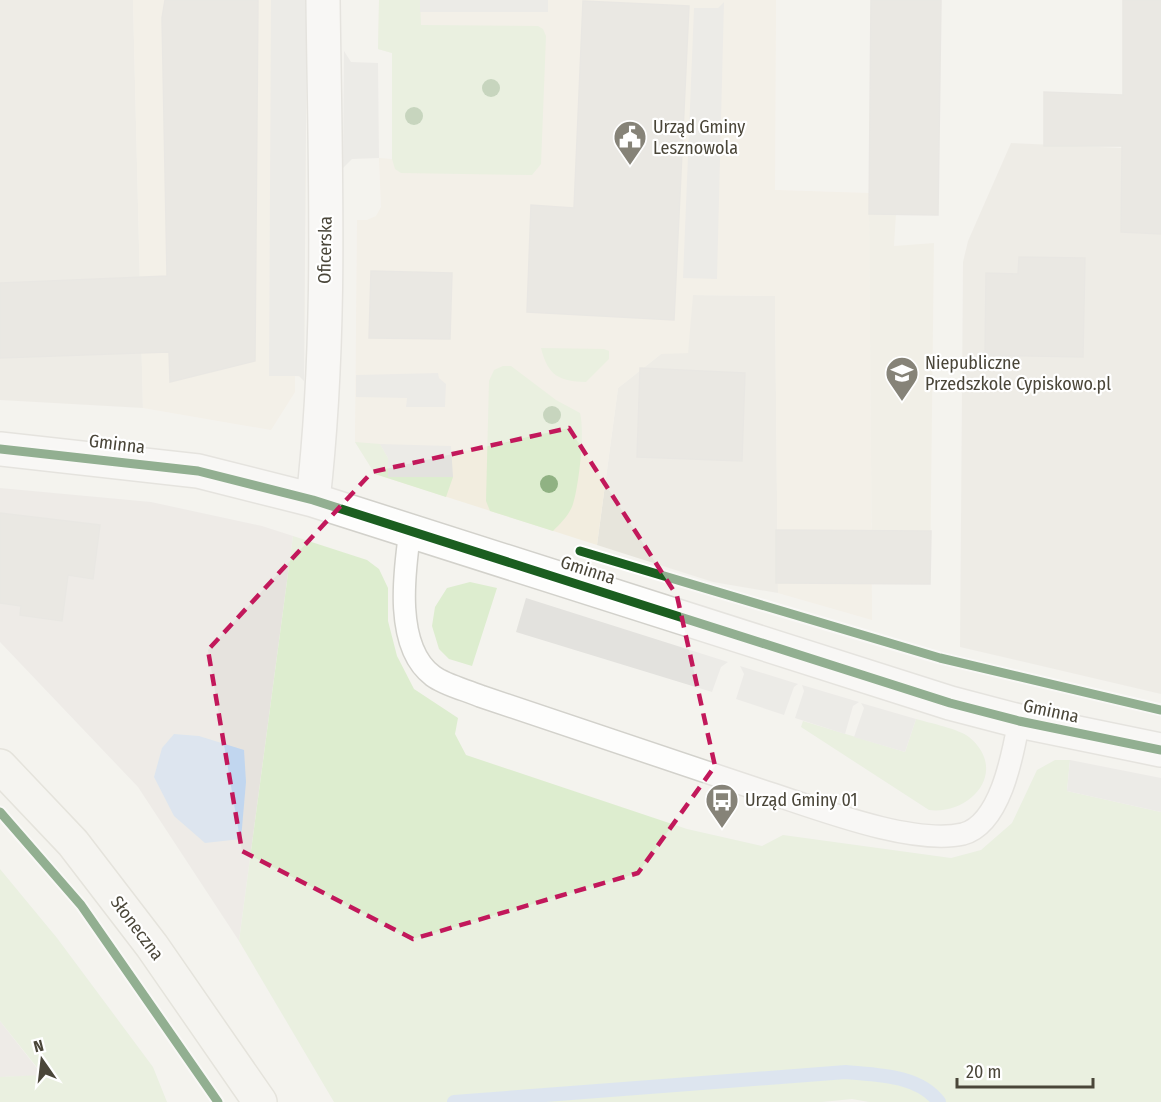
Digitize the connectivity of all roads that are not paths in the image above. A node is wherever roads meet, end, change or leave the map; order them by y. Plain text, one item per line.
1 (323, 0) edge
2 (0, 449) edge
3 (313, 500) junction
4 (410, 531) junction
5 (1018, 721) junction
6 (1161, 750) edge
7 (0, 766) edge
8 (260, 1102) edge

1 - 3 street, Oficerska
2 - 3 street, Gminna
3 - 4 street, Gminna
4 - 5 street, Gminna
4 - 5 lane
5 - 6 street, Gminna
7 - 8 main road, Słoneczna

